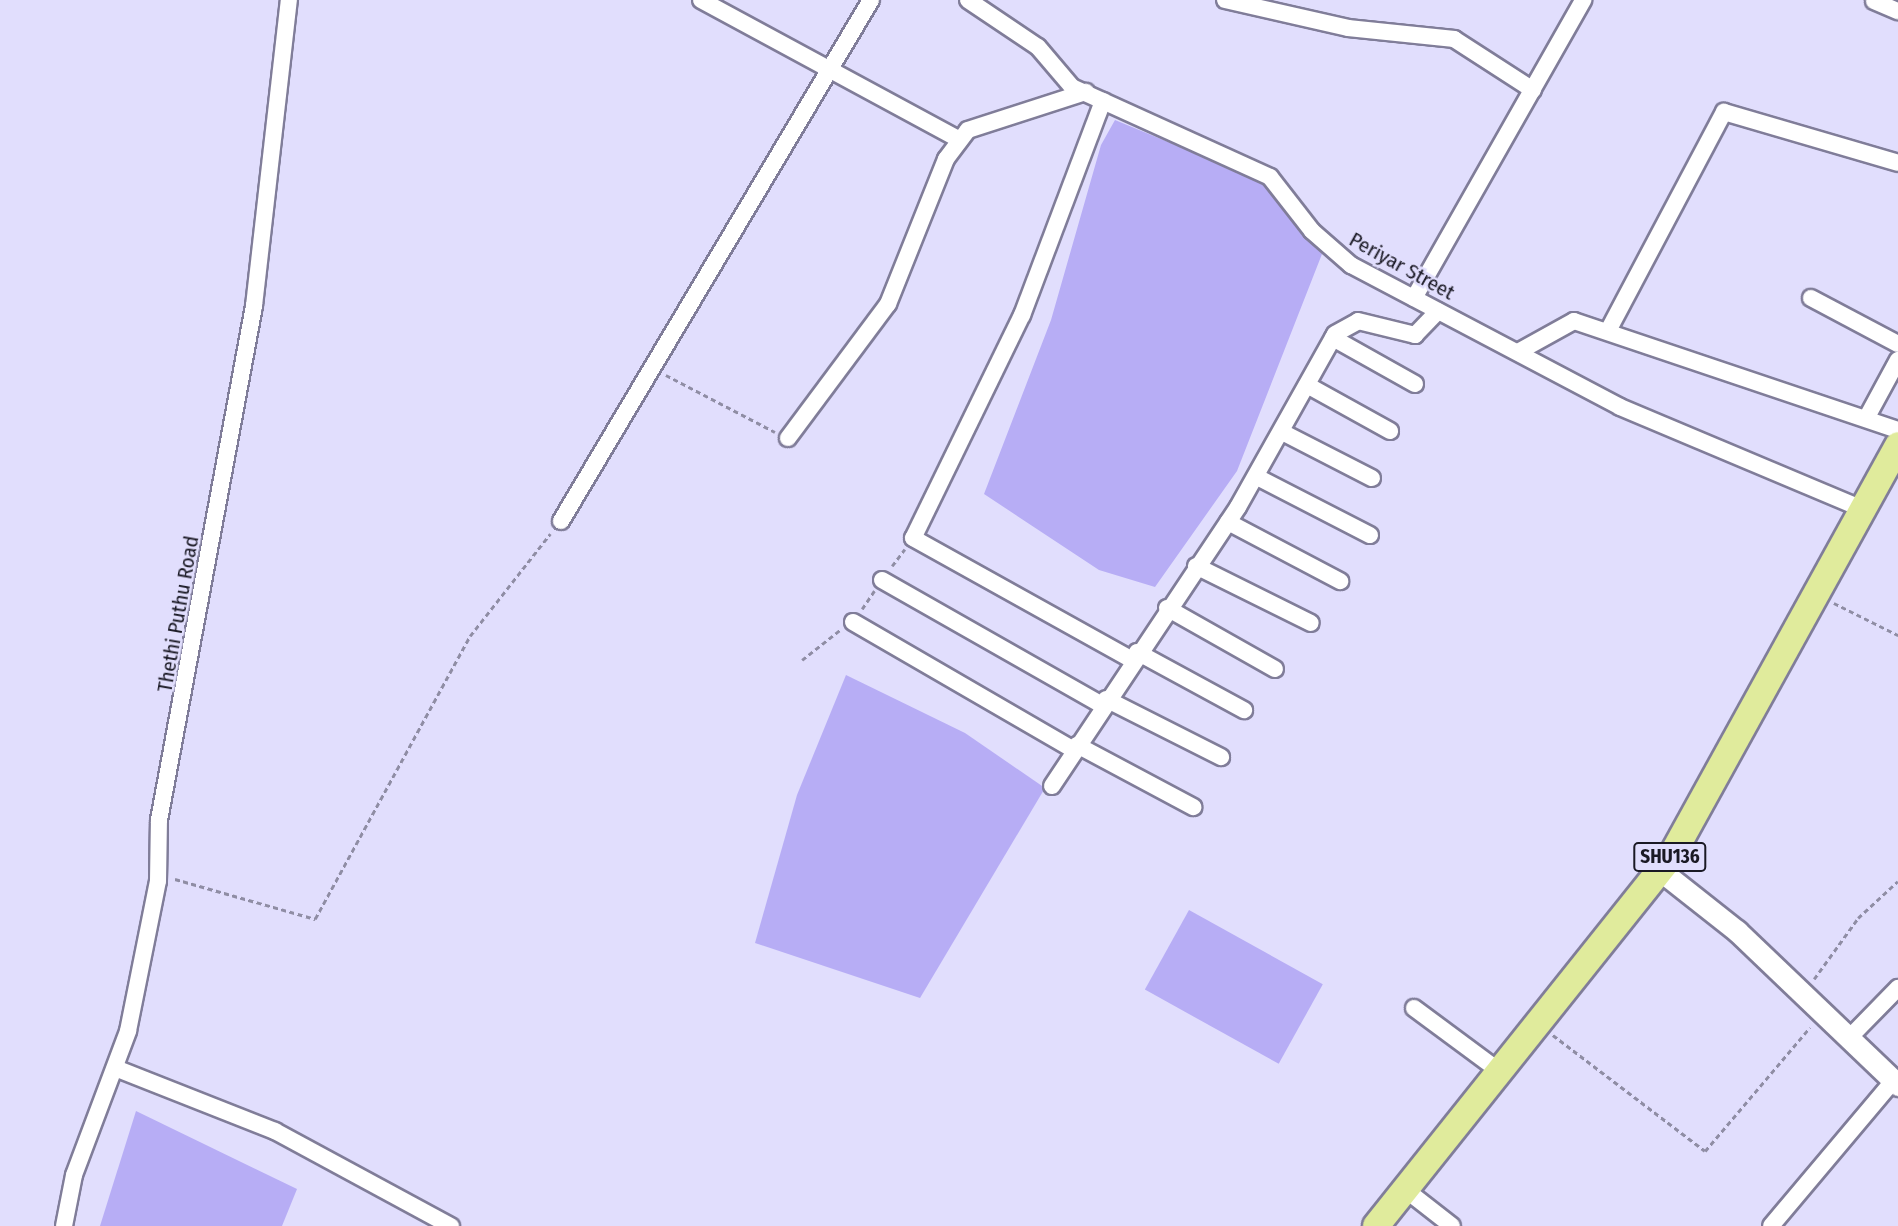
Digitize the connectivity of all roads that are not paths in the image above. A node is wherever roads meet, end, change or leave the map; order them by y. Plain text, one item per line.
1 (289, 0) edge
2 (701, 0) edge
3 (871, 0) edge
4 (968, 0) edge
5 (1225, 0) edge
6 (1583, 0) edge
7 (1874, 1) edge
8 (1898, 11) edge
9 (830, 71) junction
10 (1533, 90) junction
11 (1086, 92) junction
12 (1103, 101) junction
13 (960, 140) junction
14 (1898, 163) edge
15 (1414, 298) junction
16 (1811, 298) dead end
17 (1438, 311) junction
18 (1608, 331) junction
19 (1333, 338) junction
20 (1898, 344) edge
21 (1517, 352) junction
22 (1898, 360) edge
23 (1415, 384) dead end
24 (1307, 385) junction
25 (1867, 418) junction
26 (1390, 430) dead end
27 (1898, 430) edge
28 (1282, 432) junction
29 (788, 438) road end
30 (1898, 445) edge
31 (1257, 477) junction
32 (1372, 478) dead end
33 (1860, 508) junction
34 (561, 521) road end
35 (1228, 522) junction
36 (1370, 536) dead end
37 (1196, 566) junction
38 (882, 580) road end
39 (1340, 580) dead end
40 (1167, 608) junction
41 (853, 622) road end
42 (1311, 623) dead end
43 (1135, 656) junction
44 (1275, 669) dead end
45 (1104, 702) junction
46 (1244, 710) dead end
47 (1075, 748) junction
48 (1221, 757) dead end
49 (1052, 786) dead end
50 (1193, 807) dead end
51 (1661, 871) junction
52 (1898, 988) edge
53 (1414, 1009) dead end
54 (1850, 1037) junction
55 (114, 1068) junction
56 (1502, 1073) junction
57 (1896, 1083) edge
58 (1406, 1190) junction
59 (64, 1226) edge
60 (451, 1226) edge
61 (1376, 1226) edge
62 (1452, 1226) edge
63 (1771, 1226) edge

1 - 55 street, Thethi Puthu Road
2 - 9 street
3 - 9 street
4 - 11 street, Periyar Street
5 - 10 street
6 - 10 street
7 - 8 street
9 - 13 street
9 - 34 street
10 - 15 street
11 - 12 street, Periyar Street
11 - 13 street
12 - 15 street, Periyar Street
12 - 43 street
13 - 29 street
14 - 18 street
15 - 17 street, Periyar Street
16 - 20 street
17 - 19 street
17 - 21 street, Periyar Street
18 - 21 street
18 - 25 street
19 - 23 street
19 - 24 street
21 - 33 street, Periyar Street
22 - 25 street
24 - 26 street
24 - 28 street
25 - 27 street
28 - 31 street
28 - 32 street
30 - 33 main road, SHU136
31 - 35 street
31 - 36 street
33 - 51 main road, SHU136
35 - 37 street
35 - 39 street
37 - 40 street
37 - 42 street
38 - 45 street
40 - 43 street
40 - 44 street
41 - 47 street
43 - 45 street
43 - 46 street
45 - 47 street
45 - 48 street
47 - 49 street
47 - 50 street
51 - 54 street
51 - 56 main road, SHU136
52 - 54 street
53 - 56 street
54 - 57 street
55 - 59 street, Thethi Puthu Road
55 - 60 street
56 - 58 main road, SHU136
57 - 63 street
58 - 61 main road, SHU136
58 - 62 street

